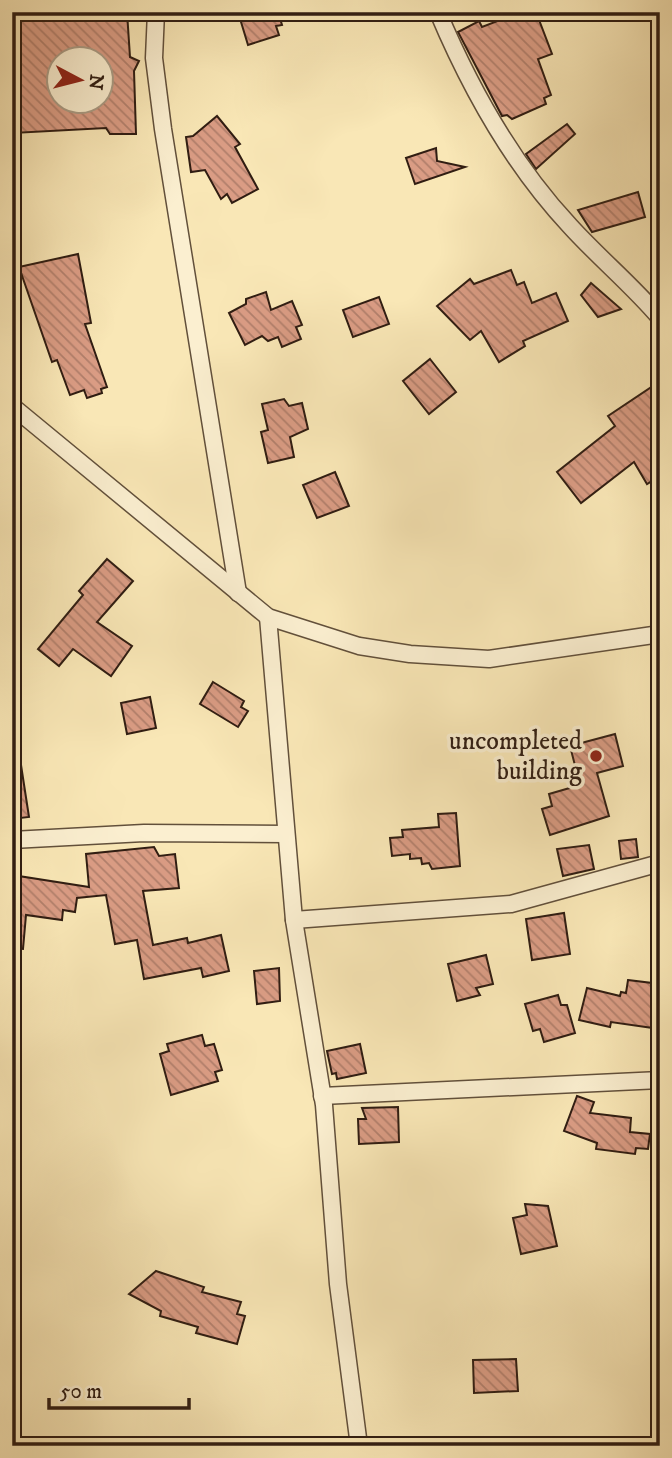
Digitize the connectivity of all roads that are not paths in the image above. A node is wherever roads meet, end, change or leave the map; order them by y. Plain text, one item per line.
1 (156, 12) edge
2 (438, 12) edge
3 (660, 318) edge
4 (12, 406) edge
5 (238, 593) junction
6 (268, 617) junction
7 (660, 634) edge
8 (285, 834) junction
9 (12, 840) edge
10 (660, 863) edge
11 (294, 920) junction
12 (660, 1080) edge
13 (322, 1096) junction
14 (359, 1446) edge

1 - 5 street
2 - 3 street
4 - 5 street
5 - 6 street
6 - 7 street
6 - 8 street
8 - 9 street
8 - 11 street
10 - 11 street
11 - 13 street
12 - 13 street
13 - 14 street

